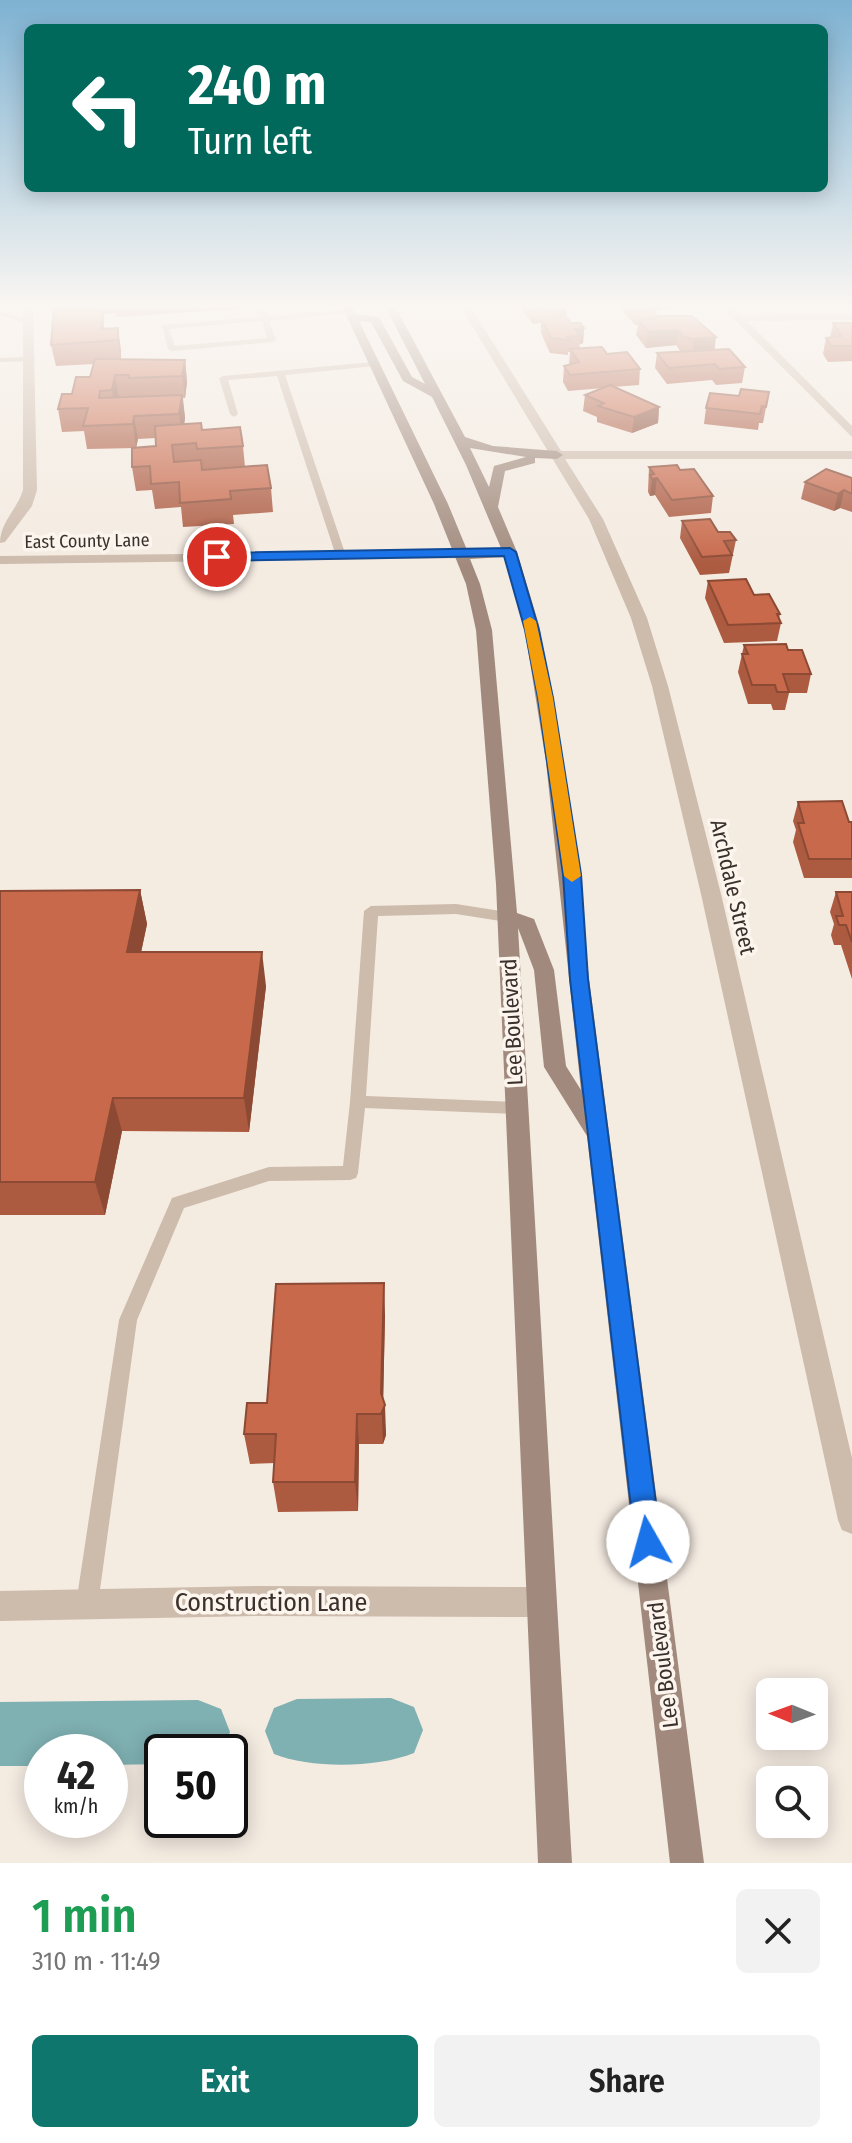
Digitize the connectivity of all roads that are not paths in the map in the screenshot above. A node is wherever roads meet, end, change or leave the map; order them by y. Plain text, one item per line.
1 (31, 393) edge
2 (228, 393) edge
3 (287, 393) edge
4 (388, 393) edge
5 (519, 393) edge
6 (812, 393) edge
7 (435, 394) edge
8 (234, 414) dead end
9 (852, 433) edge
10 (456, 438) junction
11 (557, 455) junction
12 (852, 455) edge
13 (491, 508) junction
14 (0, 539) edge
15 (510, 552) junction
16 (462, 555) junction
17 (341, 556) junction
18 (0, 560) edge
19 (507, 917) junction
20 (358, 1102) junction
21 (517, 1108) junction
22 (598, 1135) junction
23 (849, 1492) edge
24 (852, 1520) edge
25 (541, 1602) junction
26 (87, 1604) junction
27 (0, 1606) edge
28 (555, 1863) edge
29 (687, 1863) edge

1 - 14 street
2 - 8 lane
3 - 17 lane
4 - 16 main road, Lee Boulevard
5 - 11 street, Archdale Street
6 - 9 street
7 - 10 main road, Lee Boulevard
10 - 11 main road
10 - 13 main road, Lee Boulevard
11 - 12 street
11 - 13 main road
11 - 23 street, Archdale Street
13 - 15 main road, Lee Boulevard
15 - 16 main road
15 - 22 main road, Lee Boulevard
16 - 17 street, East County Lane
16 - 19 main road, Lee Boulevard
17 - 18 street, East County Lane
19 - 20 lane
19 - 21 main road, Lee Boulevard
19 - 22 main road
20 - 21 lane
20 - 26 lane
21 - 25 main road, Lee Boulevard
22 - 29 main road, Lee Boulevard
23 - 24 street, Archdale Street
25 - 26 street, Construction Lane
25 - 28 main road, Lee Boulevard
26 - 27 street, Construction Lane

